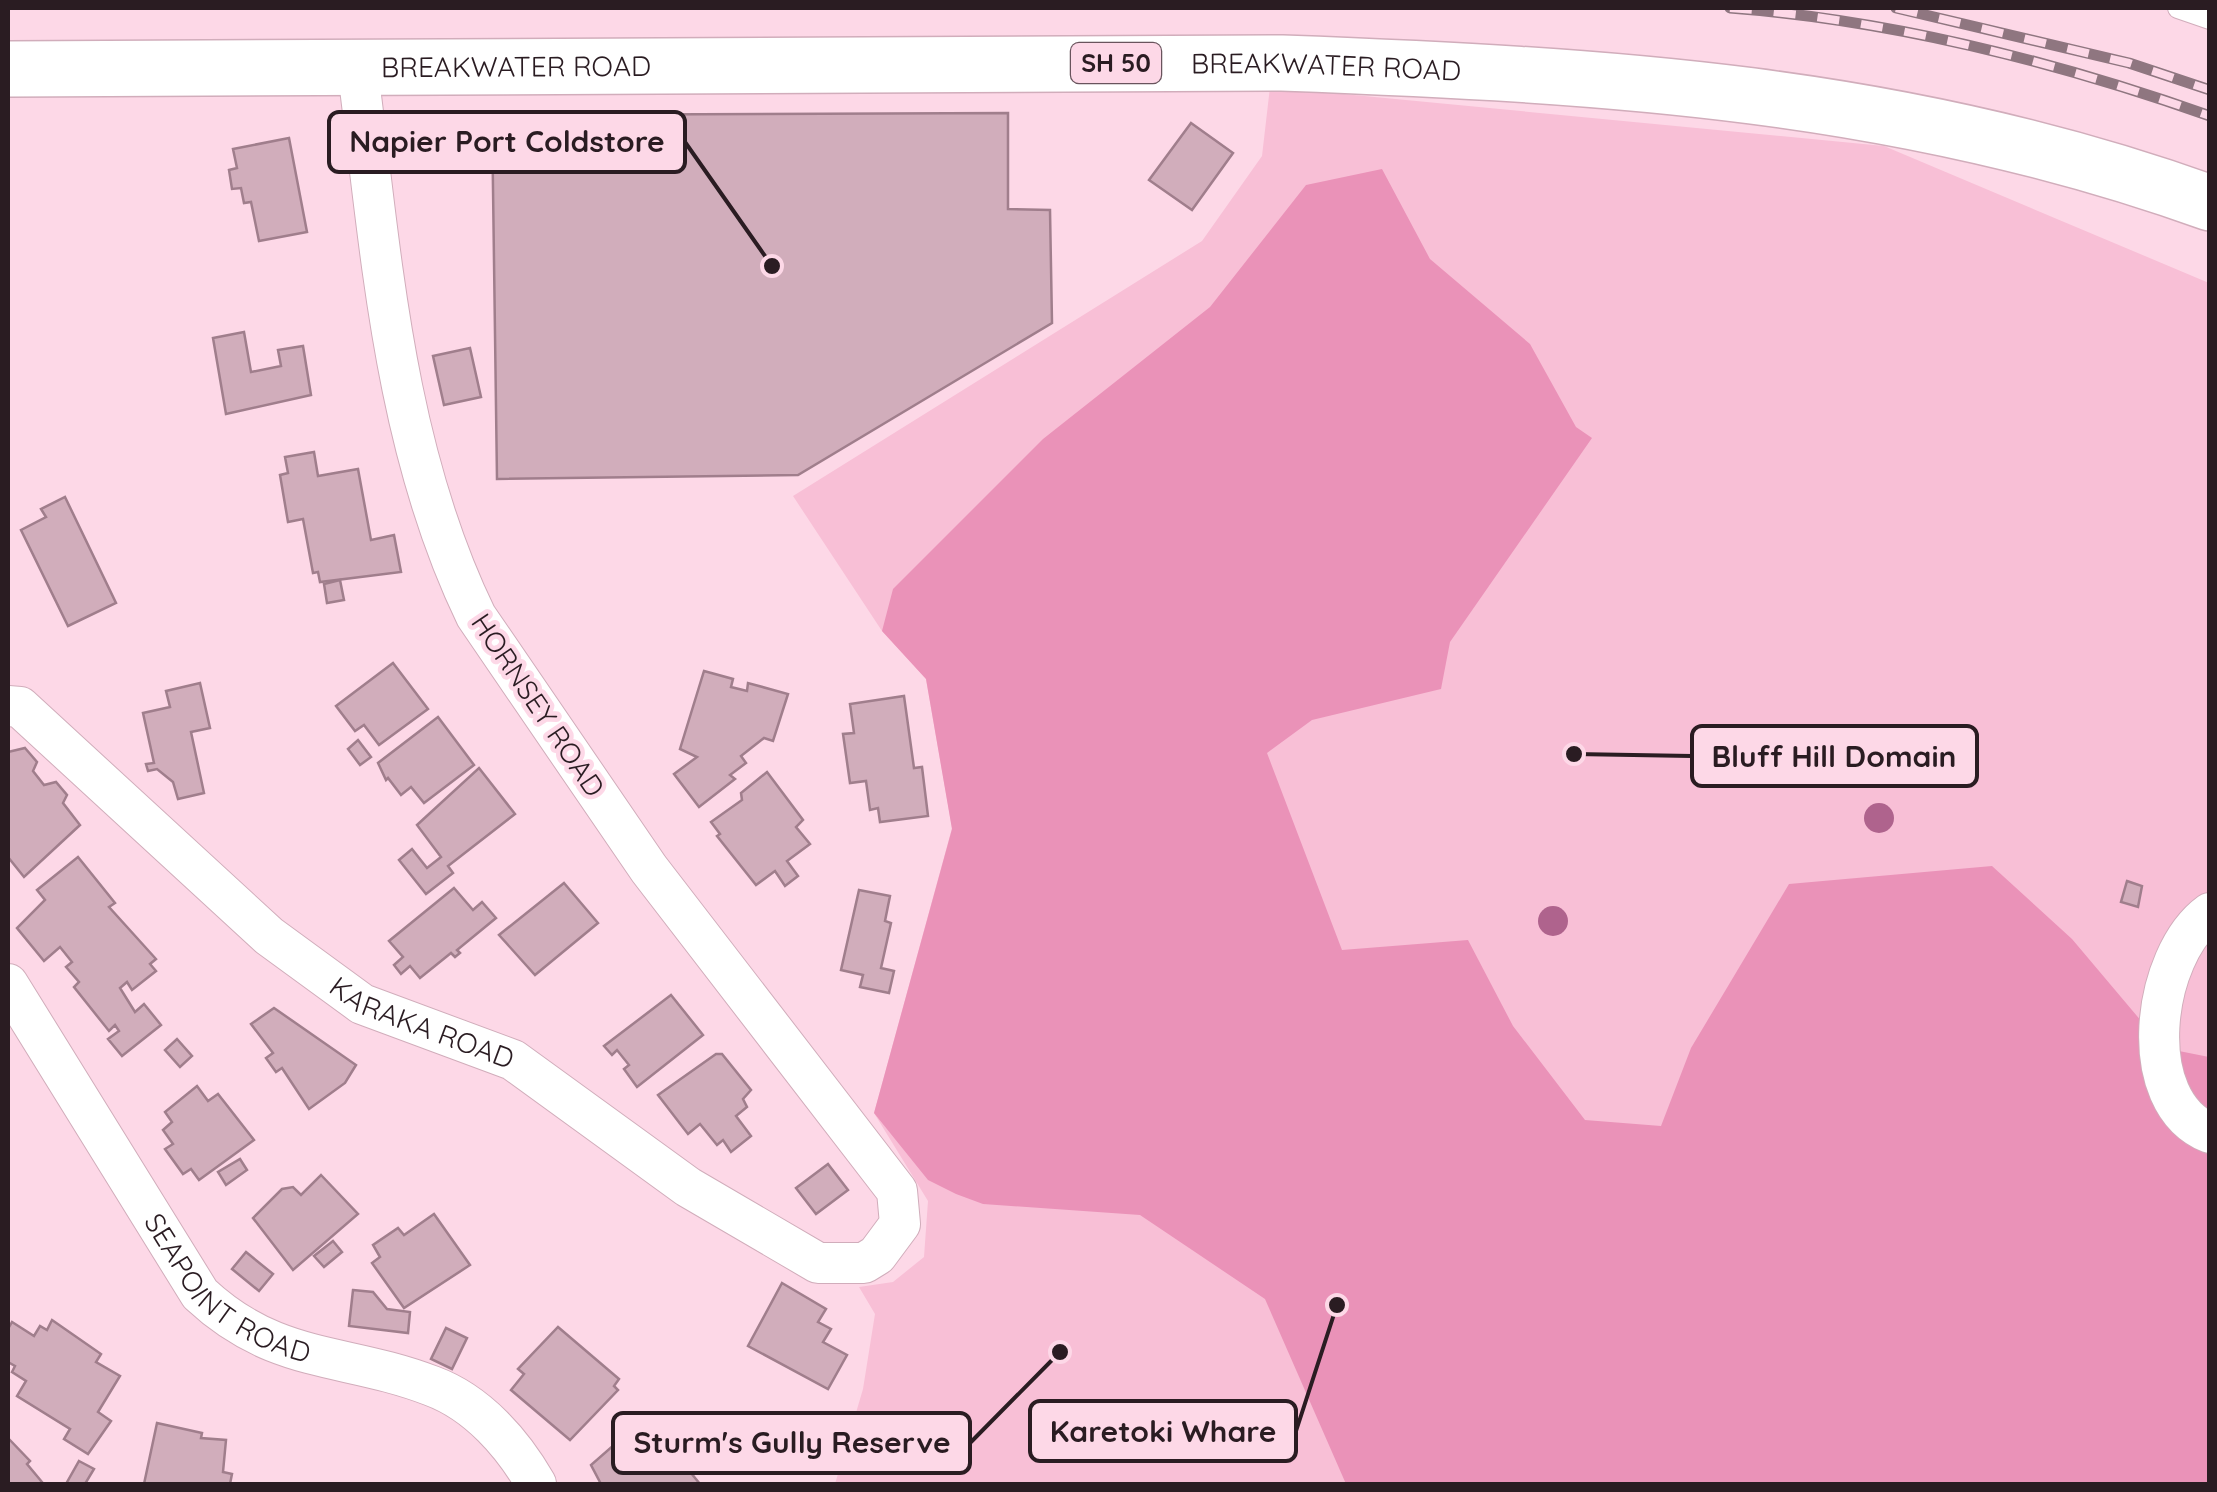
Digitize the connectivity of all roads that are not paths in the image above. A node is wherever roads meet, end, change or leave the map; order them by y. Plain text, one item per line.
1 (2178, 8) edge
2 (2210, 19) edge
3 (357, 64) junction
4 (8, 69) edge
5 (2210, 203) edge
6 (8, 706) edge
7 (2210, 913) edge
8 (8, 984) edge
9 (2210, 1133) edge
10 (877, 1255) joint
11 (536, 1484) edge

1 - 2 lane
3 - 4 highway, BREAKWATER ROAD / SH 50
3 - 5 highway, BREAKWATER ROAD / SH 50
3 - 10 street, HORNSEY ROAD
6 - 10 street, KARAKA ROAD
7 - 9 street
8 - 11 street, SEAPOINT ROAD

